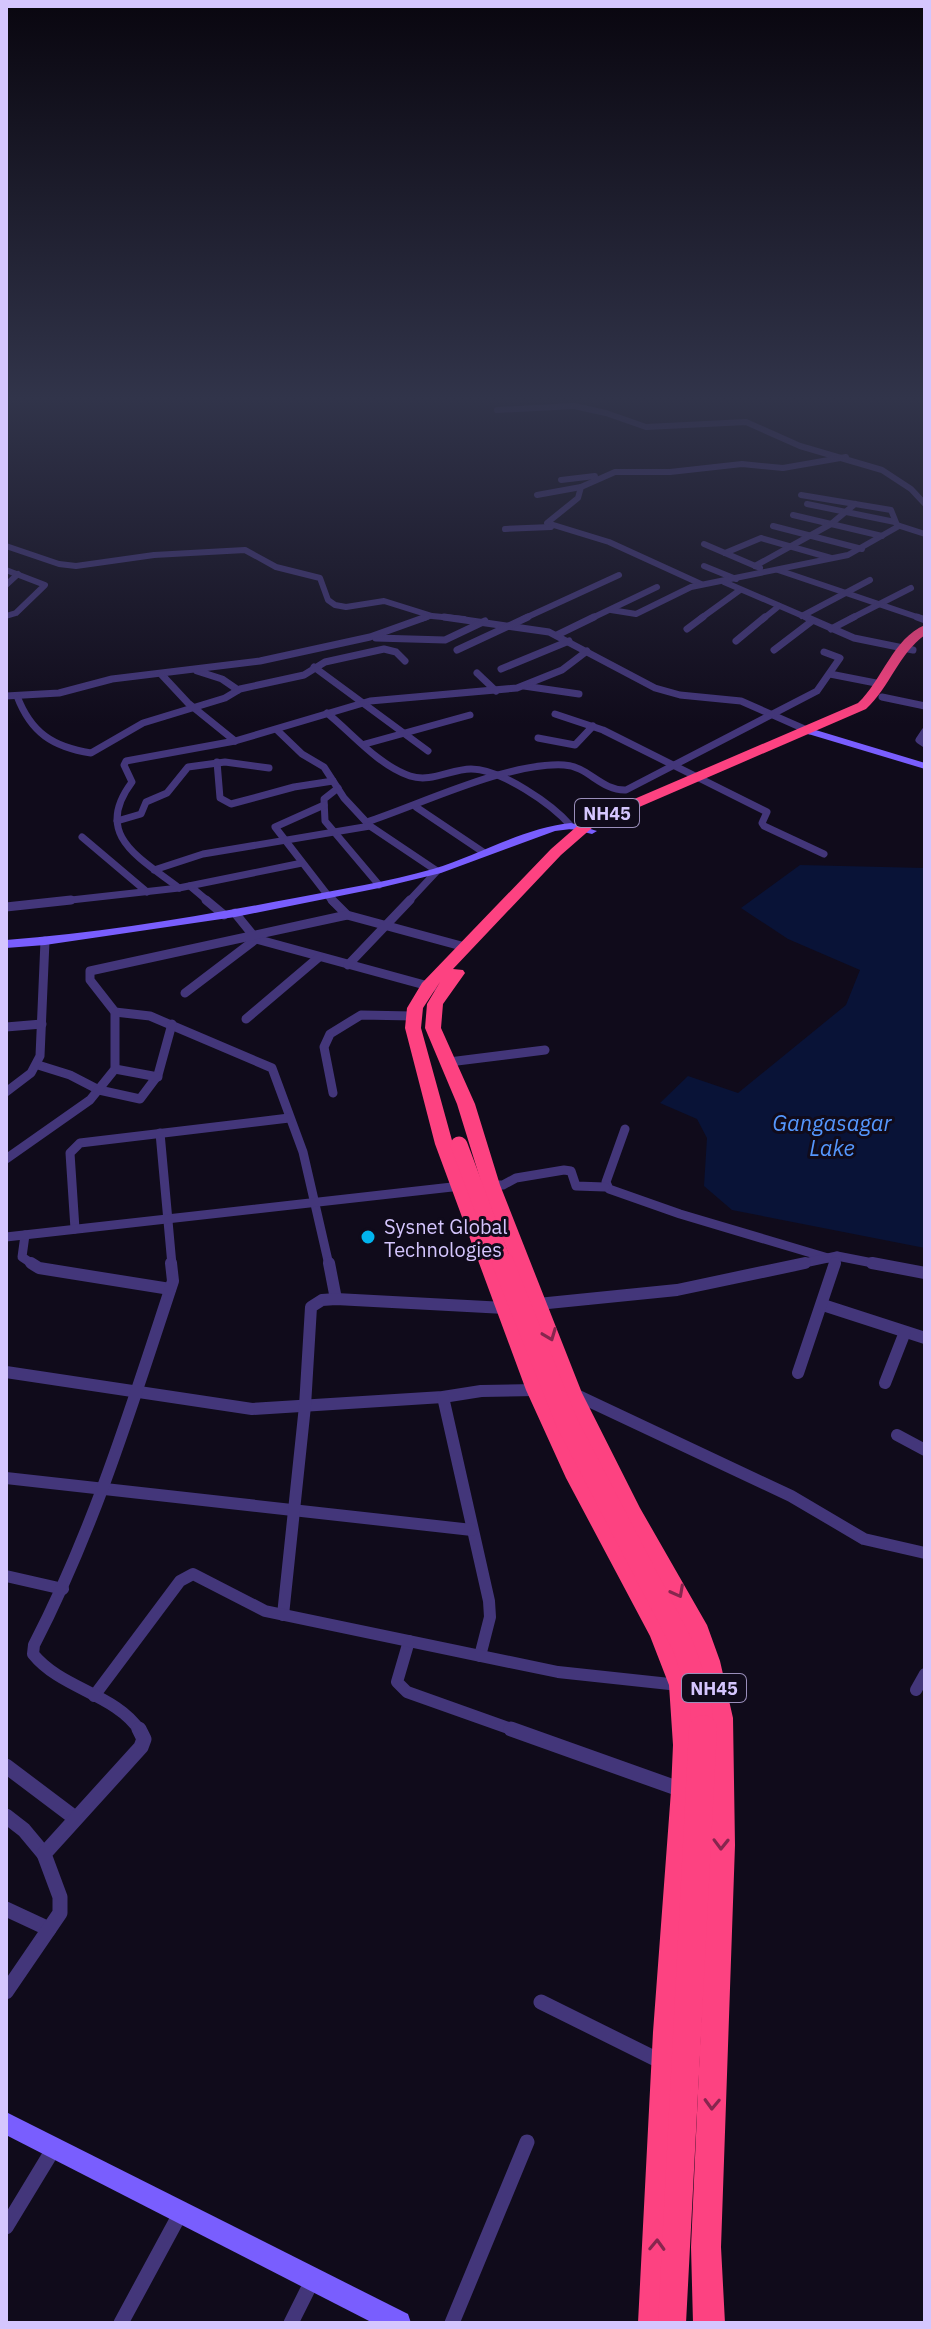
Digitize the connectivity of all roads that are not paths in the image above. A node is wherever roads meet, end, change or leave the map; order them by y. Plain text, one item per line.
1 (567, 507) edge
2 (819, 507) edge
3 (852, 507) edge
4 (870, 507) edge
5 (846, 513) junction
6 (793, 515) dead end
7 (831, 524) junction
8 (897, 524) junction
9 (773, 526) dead end
10 (551, 527) junction
11 (505, 529) dead end
12 (925, 534) edge
13 (810, 535) junction
14 (882, 536) junction
15 (704, 544) dead end
16 (6, 546) edge
17 (791, 546) junction
18 (17, 548) junction
19 (862, 549) junction
20 (725, 553) junction
21 (6, 554) edge
22 (833, 558) junction
23 (704, 566) dead end
24 (755, 566) junction
25 (6, 570) edge
26 (772, 571) junction
27 (18, 574) junction
28 (619, 575) dead end
29 (737, 580) junction
30 (870, 580) dead end
31 (722, 582) junction
32 (701, 584) junction
33 (6, 585) edge
34 (657, 587) dead end
35 (911, 588) dead end
36 (740, 590) junction
37 (845, 594) junction
38 (879, 605) junction
39 (779, 606) junction
40 (611, 610) junction
41 (6, 616) edge
42 (432, 616) junction
43 (802, 616) junction
44 (925, 620) edge
45 (485, 621) junction
46 (812, 621) junction
47 (513, 625) junction
48 (687, 629) dead end
49 (831, 629) junction
50 (925, 629) edge
51 (557, 635) junction
52 (370, 637) junction
53 (569, 641) junction
54 (736, 641) dead end
55 (916, 647) edge
56 (457, 650) dead end
57 (774, 650) dead end
58 (587, 651) junction
59 (824, 652) dead end
60 (405, 661) dead end
61 (314, 667) junction
62 (194, 669) junction
63 (501, 669) dead end
64 (477, 673) dead end
65 (161, 674) junction
66 (830, 674) junction
67 (524, 686) junction
68 (238, 690) junction
69 (496, 691) junction
70 (882, 691) junction
71 (579, 694) dead end
72 (6, 696) edge
73 (17, 696) junction
74 (361, 702) junction
75 (925, 706) edge
76 (195, 708) junction
77 (327, 713) junction
78 (555, 714) dead end
79 (470, 715) dead end
80 (770, 715) junction
81 (593, 726) junction
82 (277, 730) junction
83 (925, 731) edge
84 (815, 733) junction
85 (403, 734) junction
86 (538, 738) dead end
87 (235, 741) junction
88 (365, 744) junction
89 (925, 744) edge
90 (428, 751) dead end
91 (217, 762) junction
92 (925, 766) edge
93 (674, 767) junction
94 (269, 768) dead end
95 (499, 776) junction
96 (701, 780) junction
97 (336, 784) junction
98 (324, 805) junction
99 (416, 807) junction
100 (117, 821) junction
101 (368, 824) junction
102 (582, 828) junction
103 (333, 833) junction
104 (82, 837) dead end
105 (284, 841) junction
106 (483, 852) junction
107 (824, 854) dead end
108 (302, 863) junction
109 (154, 870) junction
110 (437, 871) junction
111 (379, 885) junction
112 (190, 886) junction
113 (179, 888) junction
114 (147, 892) junction
115 (327, 895) junction
116 (6, 907) edge
117 (230, 914) junction
118 (347, 915) junction
119 (385, 925) junction
120 (254, 938) junction
121 (45, 941) junction
122 (6, 944) edge
123 (465, 947) junction
124 (319, 957) junction
125 (348, 965) junction
126 (435, 988) junction
127 (185, 993) dead end
128 (115, 1012) junction
129 (413, 1016) junction
130 (246, 1019) dead end
131 (42, 1024) junction
132 (172, 1024) junction
133 (6, 1027) edge
134 (545, 1050) dead end
135 (449, 1062) junction
136 (38, 1065) junction
137 (115, 1069) junction
138 (158, 1077) junction
139 (99, 1090) junction
140 (6, 1092) edge
141 (333, 1093) dead end
142 (466, 1104) junction
143 (435, 1107) junction
144 (289, 1118) junction
145 (625, 1129) dead end
146 (160, 1133) junction
147 (459, 1145) junction
148 (6, 1159) edge
149 (491, 1185) junction
150 (461, 1186) junction
151 (605, 1187) junction
152 (317, 1202) junction
153 (168, 1218) junction
154 (75, 1229) junction
155 (25, 1235) junction
156 (6, 1237) edge
157 (833, 1257) junction
158 (925, 1273) edge
159 (170, 1289) junction
160 (336, 1299) junction
161 (538, 1304) junction
162 (823, 1305) junction
163 (505, 1308) junction
164 (905, 1332) junction
165 (925, 1338) edge
166 (6, 1372) edge
167 (798, 1373) dead end
168 (885, 1383) dead end
169 (536, 1390) junction
170 (138, 1392) junction
171 (572, 1393) junction
172 (443, 1397) junction
173 (305, 1406) junction
174 (897, 1435) dead end
175 (925, 1450) edge
176 (6, 1478) edge
177 (103, 1491) junction
178 (295, 1511) junction
179 (472, 1530) junction
180 (925, 1553) edge
181 (6, 1576) edge
182 (63, 1589) junction
183 (283, 1615) junction
184 (409, 1641) junction
185 (480, 1656) junction
186 (925, 1674) edge
187 (681, 1685) junction
188 (916, 1690) dead end
189 (94, 1696) junction
190 (6, 1766) edge
191 (684, 1791) junction
192 (6, 1816) edge
193 (75, 1818) junction
194 (44, 1854) junction
195 (6, 1909) edge
196 (49, 1929) junction
197 (6, 1992) edge
198 (541, 2002) dead end
199 (666, 2064) junction
200 (6, 2123) edge
201 (527, 2142) dead end
202 (54, 2148) junction
203 (180, 2214) junction
204 (6, 2227) edge
205 (313, 2279) junction
206 (121, 2323) edge
207 (291, 2323) edge
208 (399, 2323) edge
209 (452, 2323) edge
210 (654, 2323) edge
211 (672, 2323) edge
212 (709, 2323) edge

1 - 10 street
2 - 5 street
3 - 5 street
4 - 8 street
5 - 7 street
5 - 8 street
6 - 7 street
7 - 13 street
7 - 14 street
8 - 12 street
8 - 14 street
9 - 13 street
10 - 11 street
10 - 32 street
13 - 17 street
13 - 19 street
14 - 19 street
15 - 20 street
16 - 18 street
17 - 20 street
17 - 22 street
17 - 24 street
18 - 21 street
18 - 42 street
19 - 22 street
20 - 24 street
22 - 26 street
23 - 29 street
24 - 26 street
25 - 27 street
26 - 29 street
26 - 37 street
27 - 33 street
27 - 41 street
28 - 47 street
29 - 31 street
30 - 37 street
31 - 32 street
31 - 36 street
32 - 40 street
34 - 40 street
35 - 38 street
36 - 39 street
36 - 48 street
37 - 38 street
37 - 43 street
38 - 44 street
38 - 49 street
39 - 43 street
39 - 54 street
40 - 51 street
42 - 45 street
42 - 52 street
43 - 46 street
45 - 47 street
45 - 52 street
46 - 49 street
46 - 57 street
47 - 51 street
47 - 56 street
49 - 55 street
50 - 55 highway, NH45
51 - 53 street
52 - 62 street
53 - 58 street
53 - 63 street
55 - 70 highway, NH45
58 - 67 street
58 - 80 street
59 - 66 street
60 - 61 street
61 - 68 street
61 - 74 street
62 - 65 street
62 - 68 street
64 - 69 street
65 - 73 street
65 - 76 street
66 - 70 street
66 - 80 street
67 - 69 street
67 - 71 street
68 - 76 street
69 - 74 street
70 - 75 street
70 - 84 highway, NH45
72 - 73 street
73 - 76 street
74 - 77 street
74 - 85 street
76 - 87 street
77 - 82 street
77 - 88 street
78 - 81 street
79 - 85 street
80 - 84 street
80 - 93 street
81 - 86 street
81 - 93 street
82 - 87 street
82 - 97 street
83 - 89 street
84 - 92 street
84 - 96 highway, NH45
85 - 88 street
85 - 90 street
87 - 100 street
88 - 95 street
91 - 94 street
91 - 97 street
91 - 100 street
93 - 95 street
93 - 96 street
95 - 99 street
95 - 102 street
96 - 102 highway, NH45
96 - 107 street
97 - 98 street
97 - 101 street
98 - 103 street
98 - 105 street
99 - 101 street
99 - 106 street
100 - 109 street
101 - 103 street
101 - 110 street
102 - 106 street
102 - 123 highway, NH45
102 - 126 highway, NH45
103 - 105 street
103 - 111 street
104 - 114 street
105 - 108 street
105 - 109 street
106 - 110 street
108 - 112 street
108 - 115 street
109 - 113 street
110 - 111 street
110 - 119 street
111 - 115 street
112 - 113 street
112 - 117 street
113 - 114 street
114 - 116 street
115 - 117 street
115 - 118 street
117 - 120 street
117 - 121 street
118 - 119 street
118 - 120 street
119 - 123 street
119 - 125 street
120 - 124 street
120 - 127 street
120 - 128 street
121 - 122 street
121 - 131 street
123 - 126 highway, NH45
124 - 125 street
124 - 130 street
125 - 126 street
126 - 129 highway, NH45
126 - 135 highway, NH45
128 - 132 street
128 - 137 street
129 - 141 street
129 - 143 highway, NH45
131 - 133 street
131 - 136 street
132 - 138 street
132 - 144 street
134 - 135 street
135 - 142 highway, NH45
136 - 139 street
136 - 140 street
137 - 138 street
137 - 139 street
138 - 139 street
139 - 148 street
142 - 147 highway
142 - 149 highway, NH45
143 - 147 highway
143 - 150 highway, NH45
144 - 146 street
144 - 152 street
145 - 151 street
146 - 153 street
146 - 154 street
147 - 211 highway, bridge
149 - 150 street
149 - 151 street
149 - 161 highway, NH45
150 - 152 street
150 - 163 highway, NH45
151 - 157 street
152 - 153 street
152 - 160 street
153 - 154 street
153 - 159 street
154 - 155 street
155 - 156 street
155 - 159 street
157 - 158 street
157 - 161 street
157 - 162 street
159 - 170 street
160 - 163 street
160 - 173 street
161 -> 171 highway, NH45
162 - 164 street
162 - 167 street
163 - 169 highway, NH45
164 - 165 street
164 - 168 street
166 - 170 street
169 - 171 street
169 - 172 street
169 - 187 highway, NH45
170 - 173 street
170 - 177 street
171 - 180 street
171 -> 212 highway, NH45
172 - 173 street
172 - 179 street
173 - 178 street
174 - 175 street
176 - 177 street
177 - 178 street
177 - 182 street
178 - 179 street
178 - 183 street
179 - 185 street
181 - 182 street
182 - 189 street
183 - 184 street
183 - 189 street
184 - 185 street
184 - 191 street
185 - 187 street
186 - 188 street
187 - 191 highway, NH45
189 - 193 street
190 - 193 street
191 - 199 highway, NH45
192 - 194 street
193 - 194 street
194 - 196 street
195 - 196 street
196 - 197 street
198 - 199 street
210 -> 199 highway, NH45
200 - 202 street
201 - 209 street
202 - 203 street
202 - 204 street
203 - 205 street
203 - 206 street
205 - 207 street
205 - 208 street

